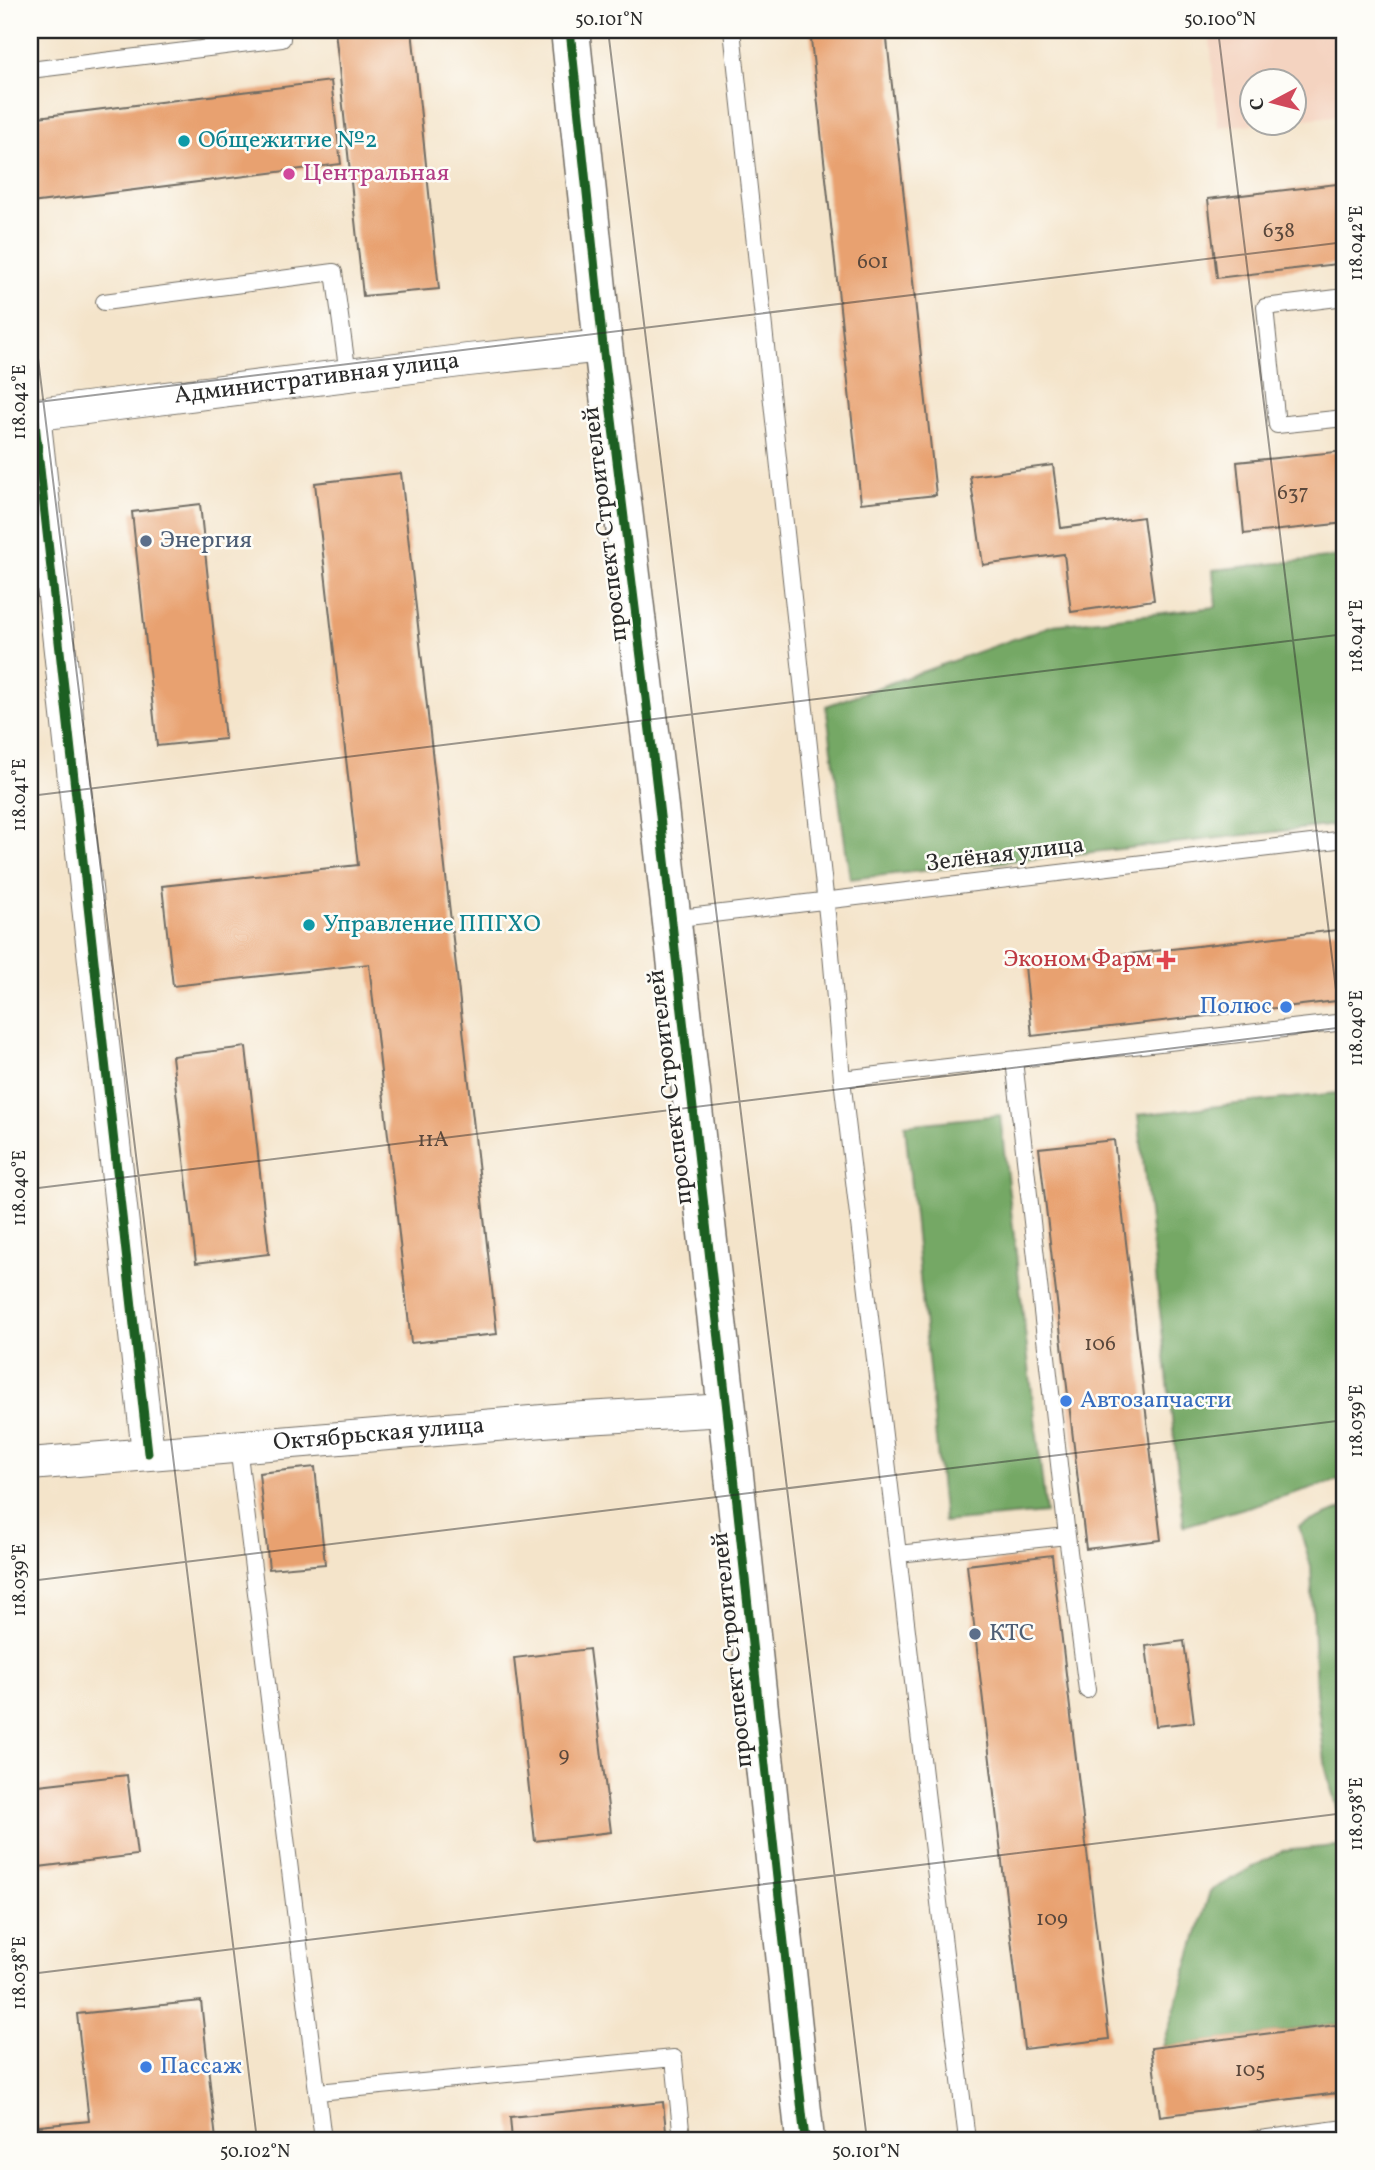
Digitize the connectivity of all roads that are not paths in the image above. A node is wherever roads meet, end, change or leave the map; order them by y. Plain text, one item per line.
1 (282, 30) edge
2 (570, 30) edge
3 (732, 30) edge
4 (30, 70) edge
5 (1345, 297) edge
6 (103, 302) dead end
7 (603, 346) junction
8 (348, 375) junction
9 (32, 414) edge
10 (1345, 418) edge
11 (1345, 839) edge
12 (825, 899) junction
13 (671, 919) junction
14 (1345, 1022) edge
15 (1014, 1060) junction
16 (842, 1079) junction
17 (727, 1410) junction
18 (238, 1446) junction
19 (148, 1453) junction
20 (30, 1464) edge
21 (1067, 1536) junction
22 (898, 1554) junction
23 (1087, 1689) dead end
24 (318, 2092) junction
25 (1345, 2128) edge
26 (323, 2140) edge
27 (682, 2140) edge
28 (805, 2140) edge
29 (967, 2140) edge
30 (1252, 2140) edge

1 - 4 lane
2 - 7 street, проспект Строителей
3 - 12 lane
5 - 10 lane
6 - 8 lane
7 - 8 street, Административная улица
7 - 13 street, проспект Строителей
8 - 9 street, Административная улица
9 - 19 street
11 - 12 lane, Зелёная улица
12 - 13 lane, Зелёная улица
12 - 16 lane
13 - 17 street, проспект Строителей
14 - 15 lane
15 - 16 lane
15 - 21 lane
16 - 22 lane
17 - 18 street, Октябрьская улица
17 - 28 street, проспект Строителей
18 - 19 street, Октябрьская улица
18 - 24 lane
19 - 20 street, Октябрьская улица
21 - 22 lane
21 - 23 lane
22 - 29 lane
24 - 26 lane
24 - 27 lane
25 - 30 lane

